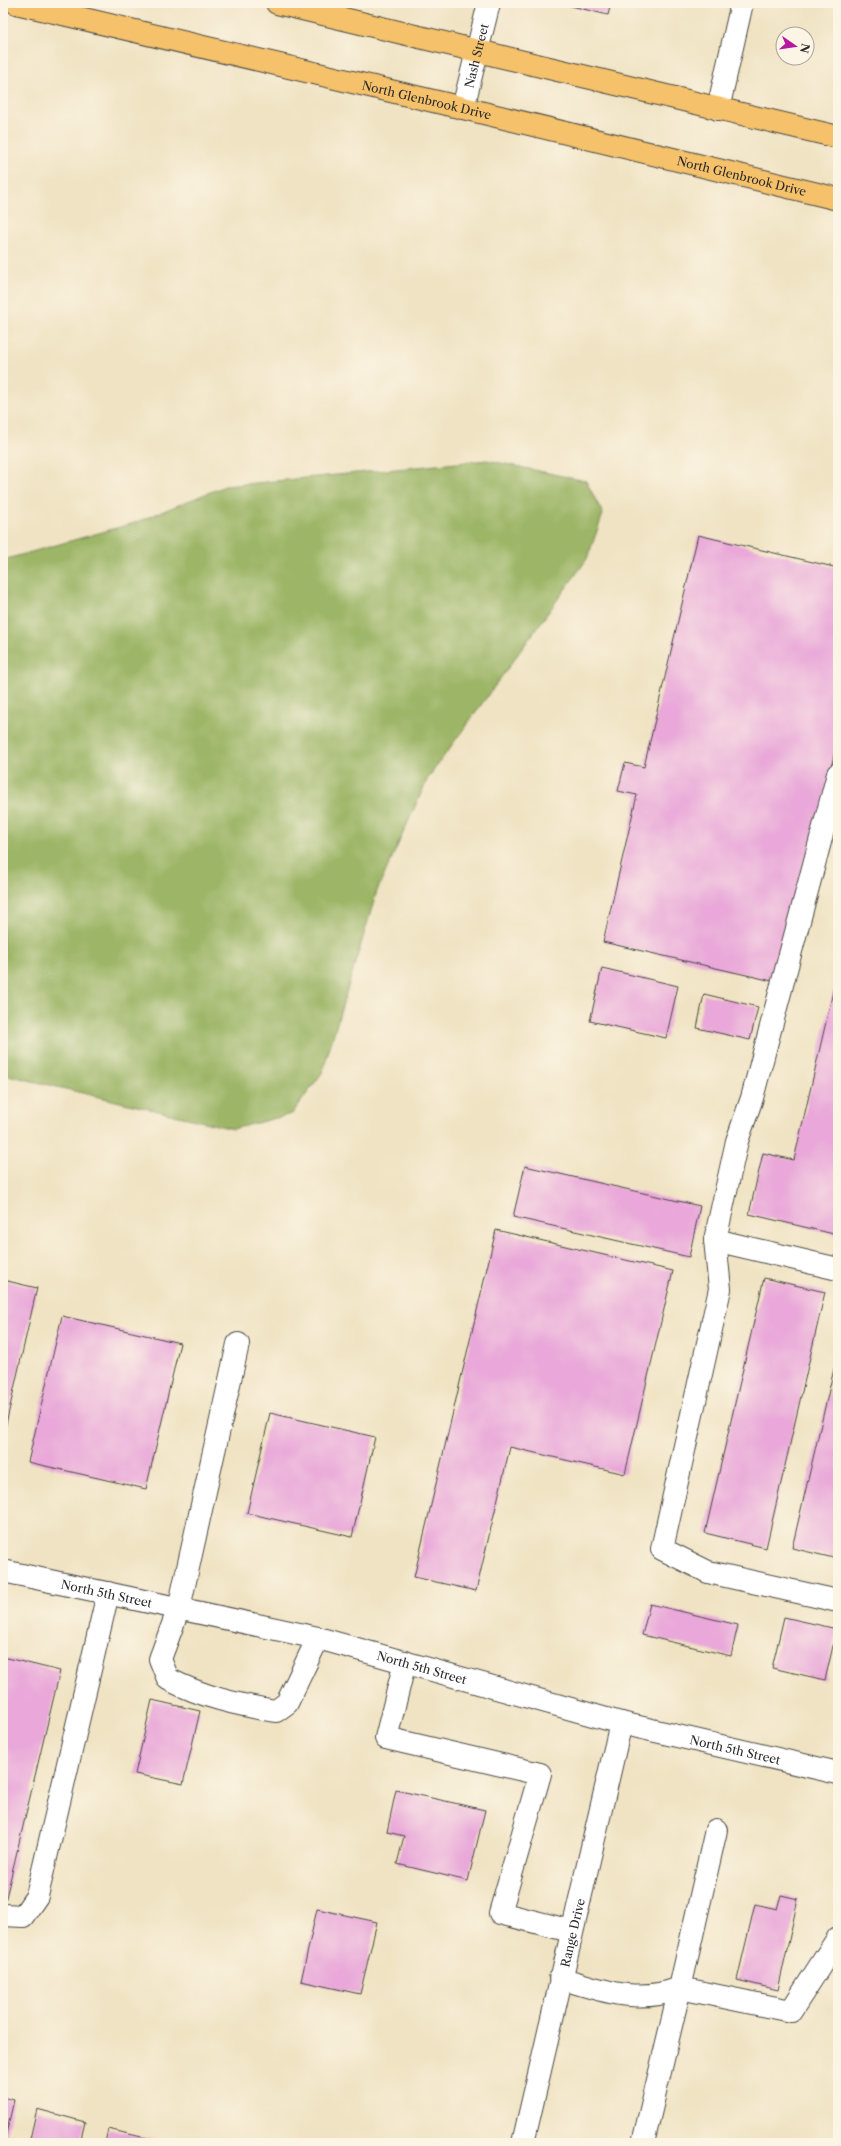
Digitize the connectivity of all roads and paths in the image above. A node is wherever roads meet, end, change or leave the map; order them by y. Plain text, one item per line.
1 (16, 3) edge
2 (277, 3) edge
3 (489, 3) edge
4 (742, 3) edge
5 (478, 49) junction
6 (463, 108) junction
7 (718, 109) junction
8 (838, 137) edge
9 (838, 199) edge
10 (838, 774) edge
11 (715, 1240) junction
12 (838, 1269) edge
13 (238, 1344) dead end
14 (3, 1571) edge
15 (108, 1593) junction
16 (838, 1601) edge
17 (179, 1608) junction
18 (318, 1638) junction
19 (405, 1662) junction
20 (620, 1723) junction
21 (838, 1773) edge
22 (716, 1830) dead end
23 (3, 1915) edge
24 (571, 1931) junction
25 (838, 1938) edge
26 (560, 1978) junction
27 (680, 1988) junction
28 (523, 2143) edge
29 (643, 2143) edge

1 - 6 main road, North Glenbrook Drive
2 - 5 main road
3 - 5 street, Nash Street
4 - 7 street
5 - 6 street, Nash Street
5 - 7 main road
6 - 9 main road, North Glenbrook Drive
7 - 8 main road
10 - 11 street
11 - 12 street
11 - 16 street
13 - 17 street
14 - 15 street, North 5th Street
15 - 17 street, North 5th Street
15 - 23 street
17 - 18 street, North 5th Street
17 - 18 street
18 - 19 street, North 5th Street
19 - 20 street, North 5th Street
19 - 24 street
20 - 21 street, North 5th Street
20 - 24 street, Range Drive
22 - 27 street
24 - 26 street, Range Drive
25 - 27 street
26 - 27 street
26 - 28 street, Range Drive
27 - 29 street

